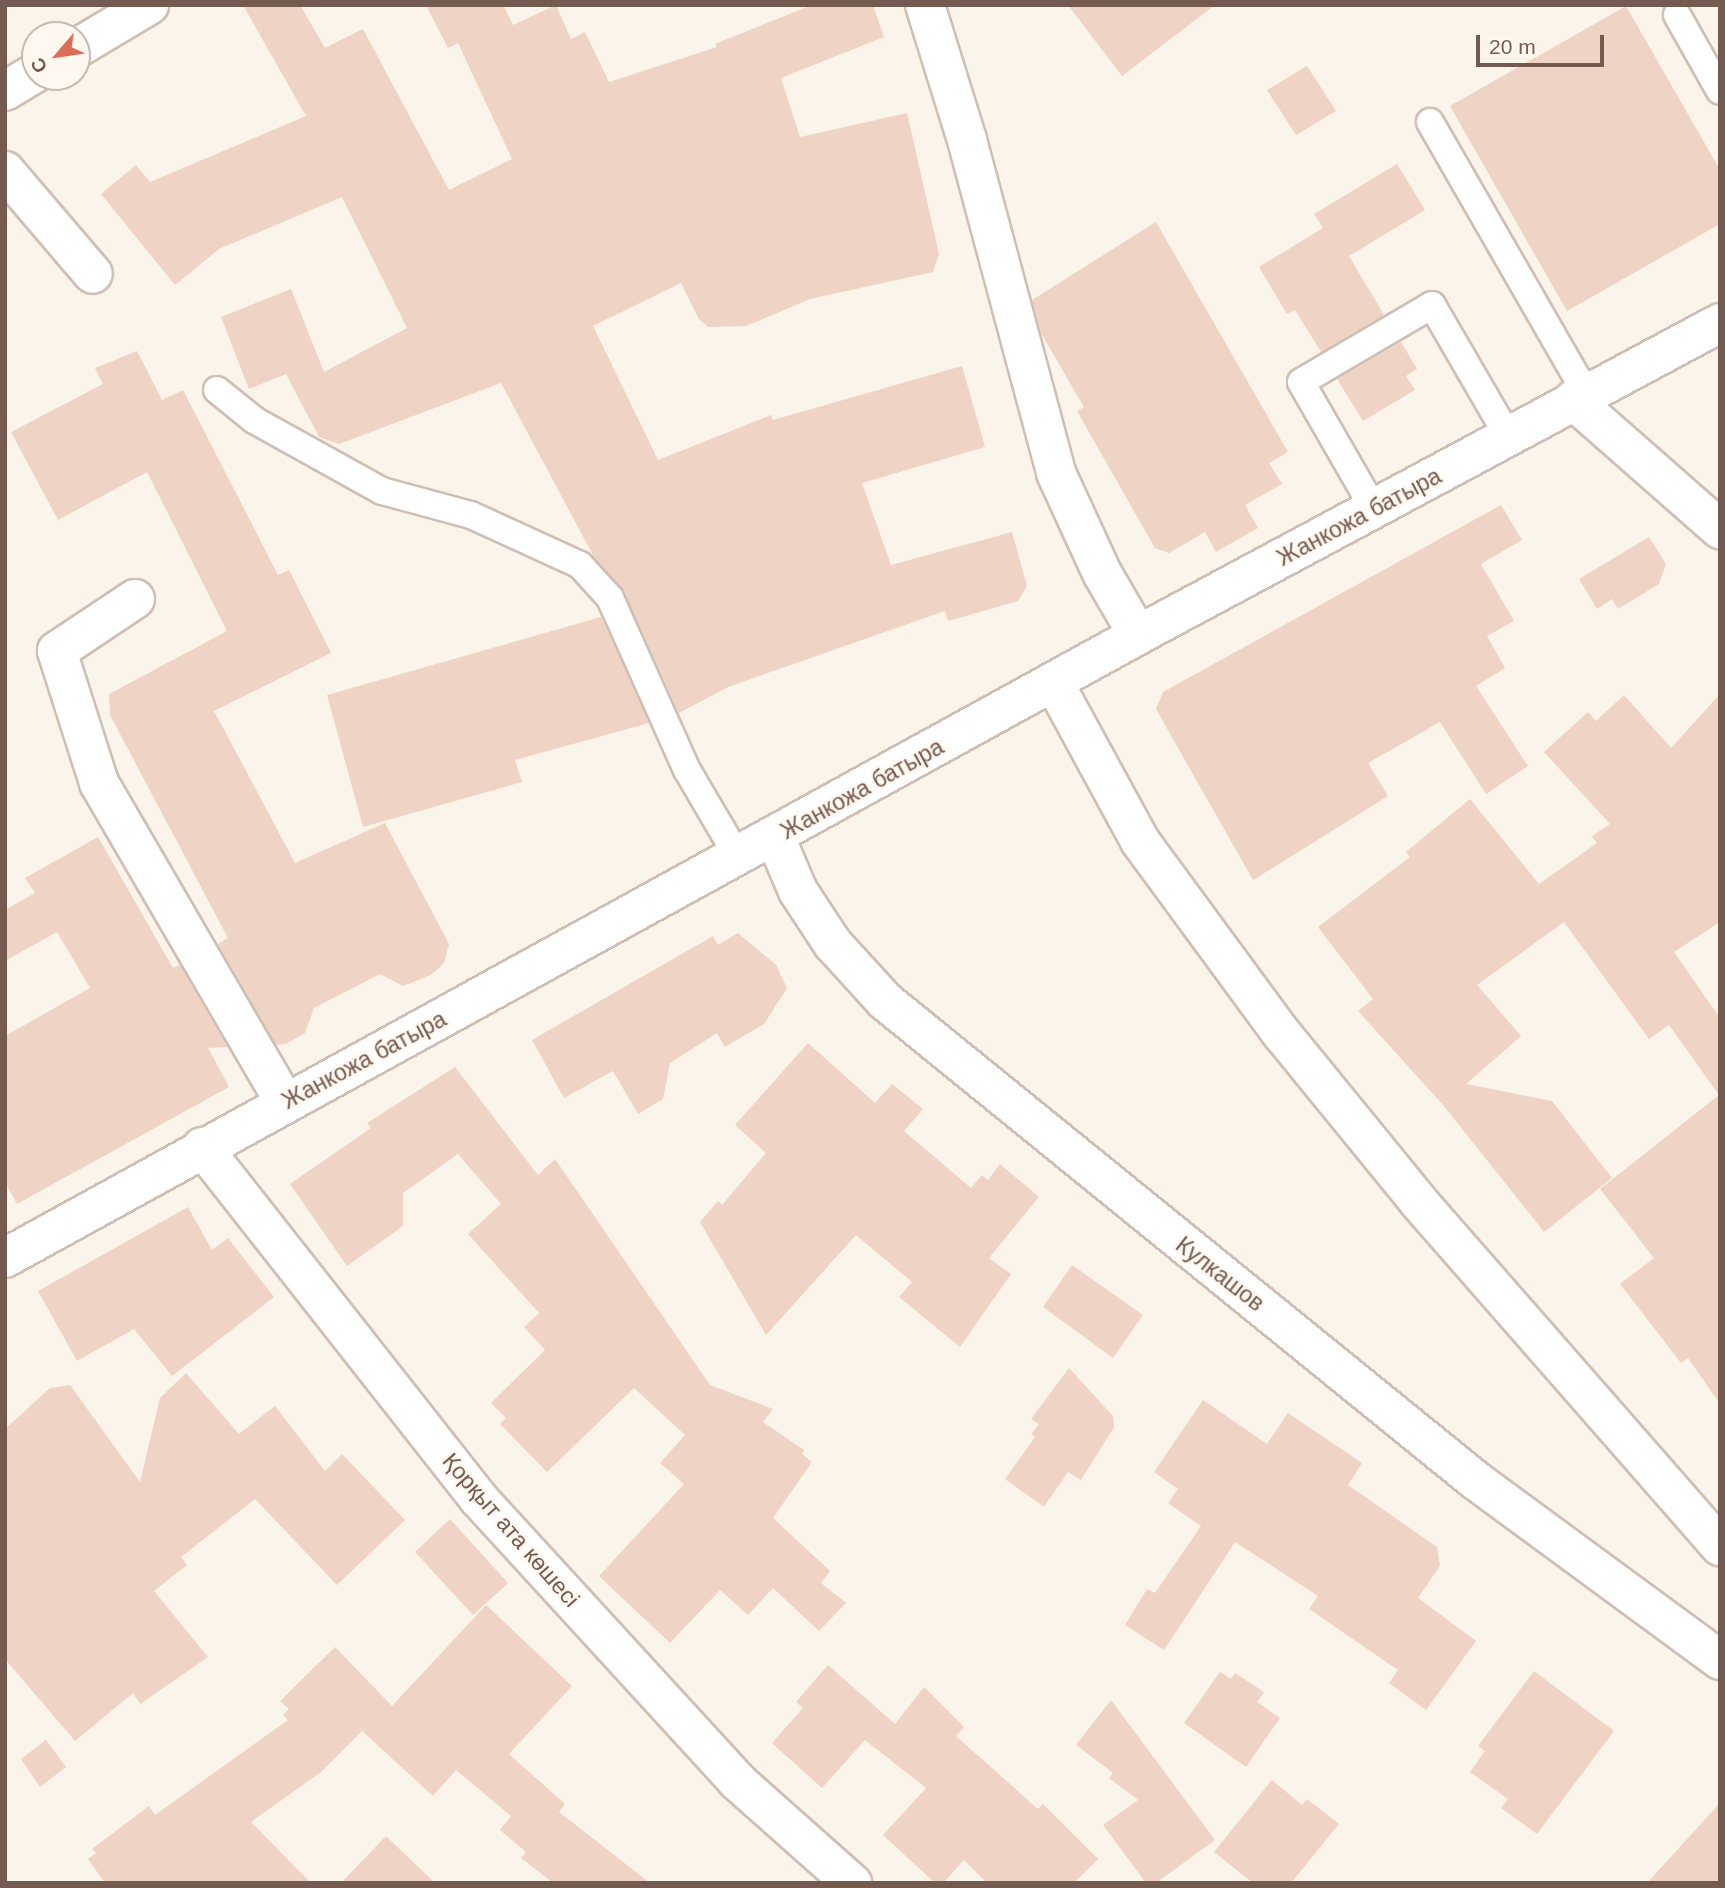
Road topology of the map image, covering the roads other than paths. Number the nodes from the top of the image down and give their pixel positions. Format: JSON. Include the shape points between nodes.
{"nodes":[{"id":1,"x":149,"y":5,"type":"edge"},
{"id":2,"x":925,"y":5,"type":"edge"},
{"id":3,"x":1678,"y":15,"type":"dead end"},
{"id":4,"x":91,"y":40,"type":"edge"},
{"id":5,"x":21,"y":81,"type":"edge"},
{"id":6,"x":5,"y":91,"type":"edge"},
{"id":7,"x":1720,"y":91,"type":"edge"},
{"id":8,"x":1430,"y":122,"type":"dead end"},
{"id":9,"x":5,"y":171,"type":"edge"},
{"id":10,"x":93,"y":274,"type":"dead end"},
{"id":11,"x":1720,"y":323,"type":"edge"},
{"id":12,"x":217,"y":390,"type":"dead end"},
{"id":13,"x":1580,"y":397,"type":"junction"},
{"id":14,"x":1508,"y":436,"type":"junction"},
{"id":15,"x":1374,"y":509,"type":"junction"},
{"id":16,"x":1720,"y":529,"type":"edge"},
{"id":17,"x":135,"y":599,"type":"dead end"},
{"id":18,"x":1138,"y":635,"type":"junction"},
{"id":19,"x":1054,"y":683,"type":"junction"},
{"id":20,"x":775,"y":837,"type":"junction"},
{"id":21,"x":738,"y":857,"type":"junction"},
{"id":22,"x":285,"y":1102,"type":"junction"},
{"id":23,"x":202,"y":1147,"type":"junction"},
{"id":24,"x":8,"y":1251,"type":"edge"},
{"id":25,"x":1720,"y":1546,"type":"edge"},
{"id":26,"x":1720,"y":1660,"type":"edge"},
{"id":27,"x":852,"y":1883,"type":"edge"}],
"edges":[{"from":1,"to":4,"type":"street"},
{"from":2,"to":18,"type":"street","via":[[967,140],[1056,472],[1102,573]]},
{"from":3,"to":7,"type":"lane"},
{"from":5,"to":6,"type":"street"},
{"from":8,"to":13,"type":"lane"},
{"from":9,"to":10,"type":"street"},
{"from":11,"to":13,"type":"street","name":"Жанкожа батыра"},
{"from":12,"to":21,"type":"lane","via":[[254,420],[382,491],[471,515],[580,565],[610,598],[687,770]]},
{"from":13,"to":14,"type":"street","name":"Жанкожа батыра"},
{"from":13,"to":16,"type":"street"},
{"from":14,"to":15,"type":"street","name":"Жанкожа батыра"},
{"from":14,"to":15,"type":"lane","via":[[1433,305],[1301,382]]},
{"from":15,"to":18,"type":"street","name":"Жанкожа батыра"},
{"from":17,"to":22,"type":"street","via":[[57,651],[99,783]]},
{"from":18,"to":19,"type":"street","name":"Жанкожа батыра"},
{"from":19,"to":20,"type":"street","name":"Жанкожа батыра"},
{"from":19,"to":25,"type":"street","via":[[1140,841],[1282,1034],[1418,1200]]},
{"from":20,"to":21,"type":"street","name":"Жанкожа батыра"},
{"from":20,"to":26,"type":"street","name":"Кулкашов","via":[[798,891],[833,944],[885,1002],[1475,1480]]},
{"from":21,"to":22,"type":"street","name":"Жанкожа батыра"},
{"from":22,"to":23,"type":"street","name":"Жанкожа батыра"},
{"from":23,"to":24,"type":"street","name":"Жанкожа батыра"},
{"from":23,"to":27,"type":"street","name":"Қорқыт ата көшесі","via":[[478,1498],[737,1781]]}]}
